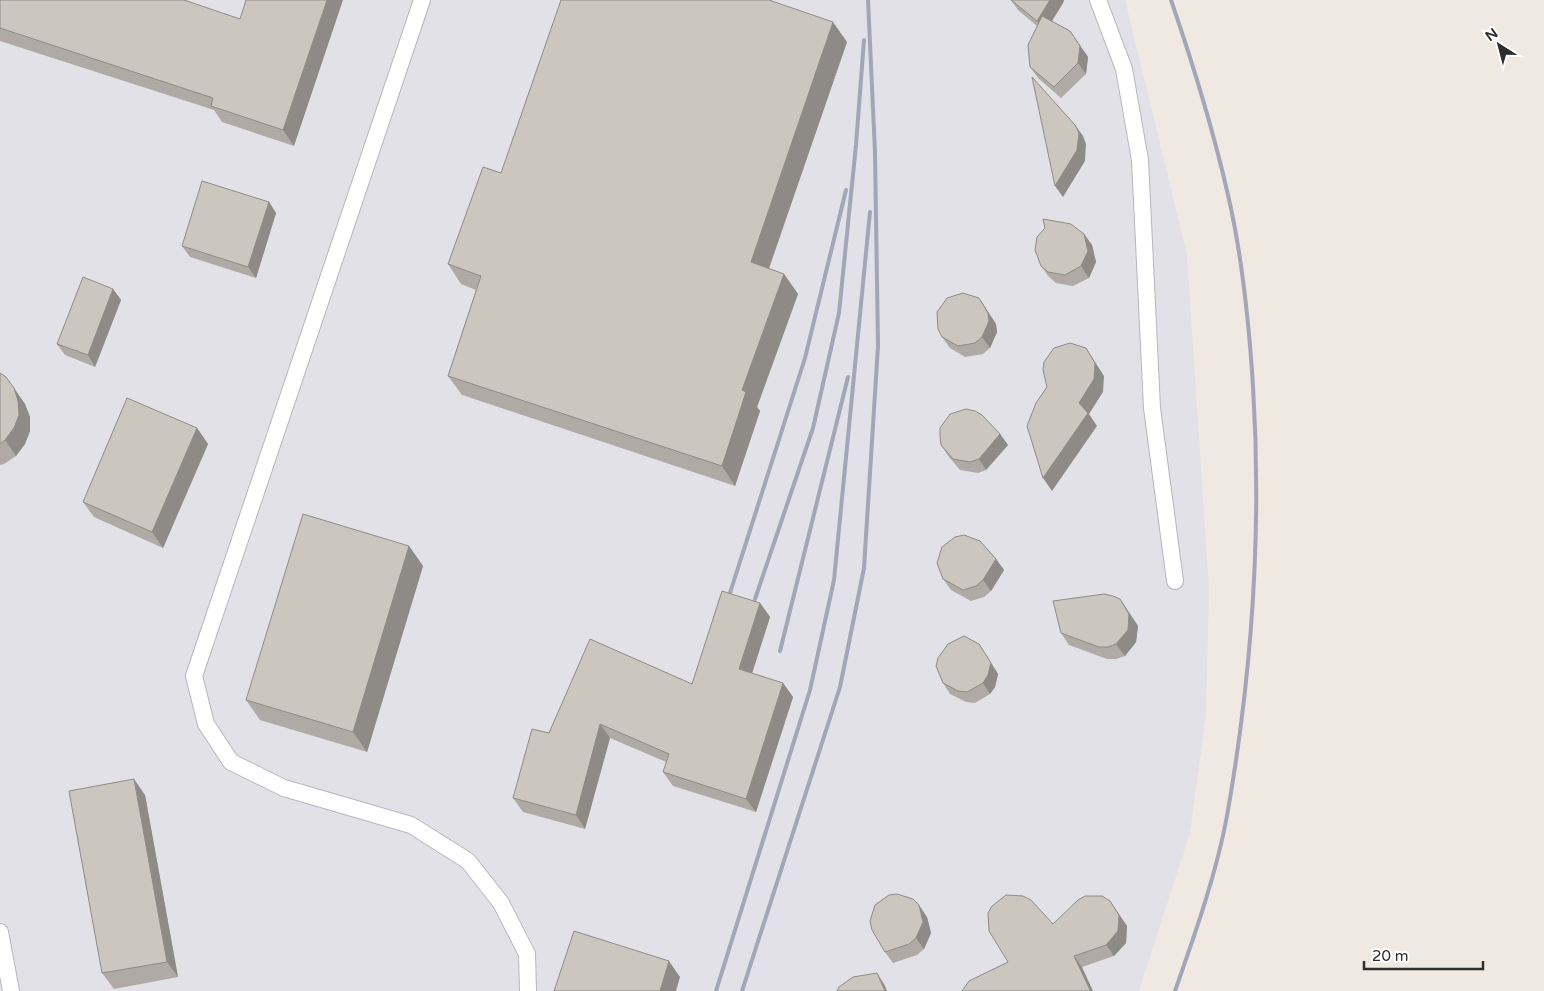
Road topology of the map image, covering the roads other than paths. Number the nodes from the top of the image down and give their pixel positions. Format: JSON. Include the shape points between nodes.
{"nodes":[{"id":1,"x":422,"y":0,"type":"edge"},
{"id":2,"x":1098,"y":0,"type":"edge"},
{"id":3,"x":1175,"y":581,"type":"dead end"},
{"id":4,"x":0,"y":932,"type":"edge"},
{"id":5,"x":11,"y":991,"type":"edge"},
{"id":6,"x":528,"y":991,"type":"edge"}],
"edges":[{"from":1,"to":6,"type":"lane","via":[[194,676],[206,724],[232,762],[284,788],[411,825],[468,861],[501,903],[528,954]]},
{"from":2,"to":3,"type":"lane","via":[[1124,69],[1140,160],[1152,408]]},
{"from":4,"to":5,"type":"lane"}]}
